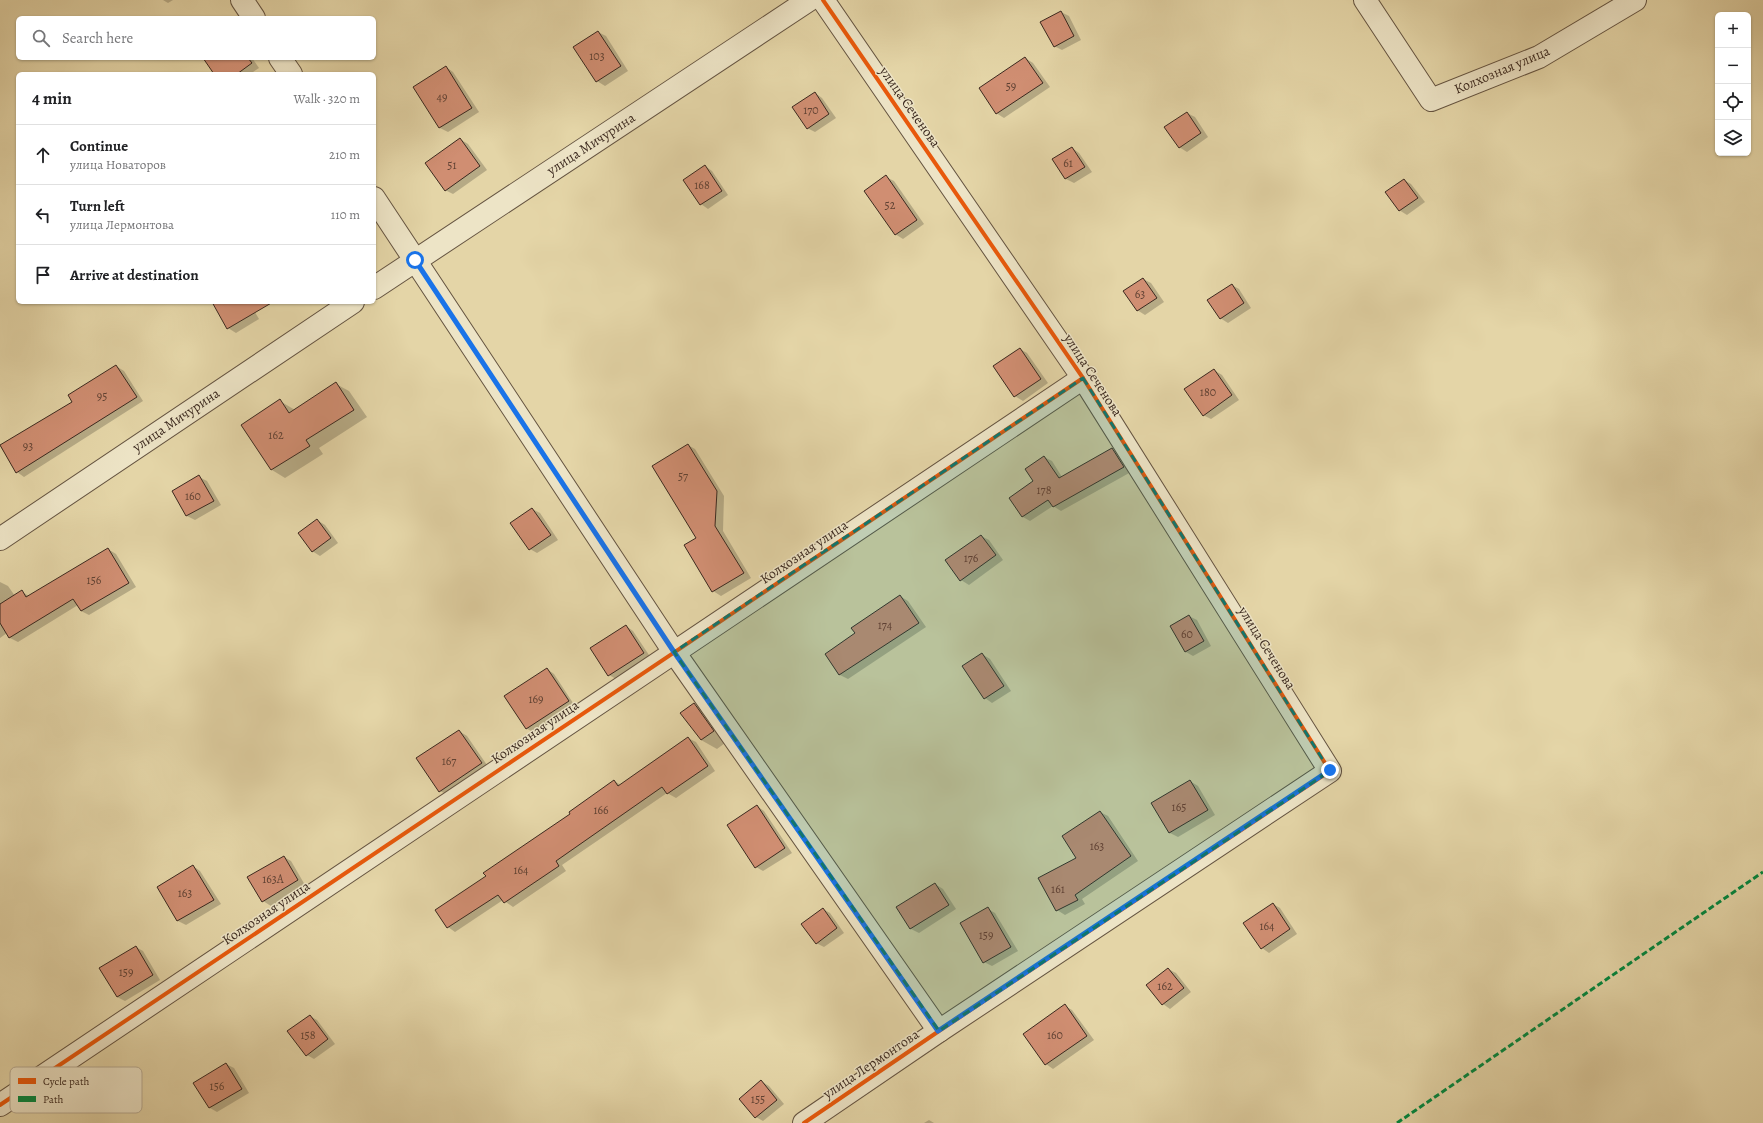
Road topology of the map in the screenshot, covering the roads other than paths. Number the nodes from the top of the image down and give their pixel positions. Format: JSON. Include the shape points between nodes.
{"nodes":[{"id":1,"x":242,"y":0,"type":"edge"},
{"id":2,"x":809,"y":0,"type":"edge"},
{"id":3,"x":823,"y":0,"type":"edge"},
{"id":4,"x":1365,"y":0,"type":"edge"},
{"id":5,"x":1635,"y":0,"type":"edge"},
{"id":6,"x":253,"y":16,"type":"edge"},
{"id":7,"x":281,"y":60,"type":"edge"},
{"id":8,"x":290,"y":72,"type":"edge"},
{"id":9,"x":376,"y":201,"type":"edge"},
{"id":10,"x":415,"y":260,"type":"junction"},
{"id":11,"x":376,"y":287,"type":"edge"},
{"id":12,"x":350,"y":304,"type":"edge"},
{"id":13,"x":1083,"y":378,"type":"junction"},
{"id":14,"x":0,"y":539,"type":"edge"},
{"id":15,"x":674,"y":652,"type":"junction"},
{"id":16,"x":1330,"y":770,"type":"joint"},
{"id":17,"x":938,"y":1031,"type":"junction"},
{"id":18,"x":57,"y":1067,"type":"edge"},
{"id":19,"x":10,"y":1098,"type":"edge"},
{"id":20,"x":0,"y":1105,"type":"edge"},
{"id":21,"x":804,"y":1123,"type":"edge"}],
"edges":[{"from":1,"to":6,"type":"street"},
{"from":2,"to":10,"type":"street","name":"улица Мичурина"},
{"from":3,"to":13,"type":"street","name":"улица Сеченова"},
{"from":4,"to":5,"type":"street","name":"Колхозная улица","via":[[1431,100],[1538,57]]},
{"from":7,"to":8,"type":"street"},
{"from":9,"to":10,"type":"street"},
{"from":10,"to":11,"type":"street","name":"улица Мичурина"},
{"from":10,"to":15,"type":"street"},
{"from":12,"to":14,"type":"street","name":"улица Мичурина"},
{"from":13,"to":15,"type":"street","name":"Колхозная улица"},
{"from":13,"to":16,"type":"street","name":"улица Сеченова"},
{"from":15,"to":17,"type":"street"},
{"from":15,"to":18,"type":"street","name":"Колхозная улица"},
{"from":16,"to":17,"type":"street","name":"улица Лермонтова"},
{"from":17,"to":21,"type":"street","name":"улица Лермонтова"},
{"from":19,"to":20,"type":"street","name":"Колхозная улица"}]}
